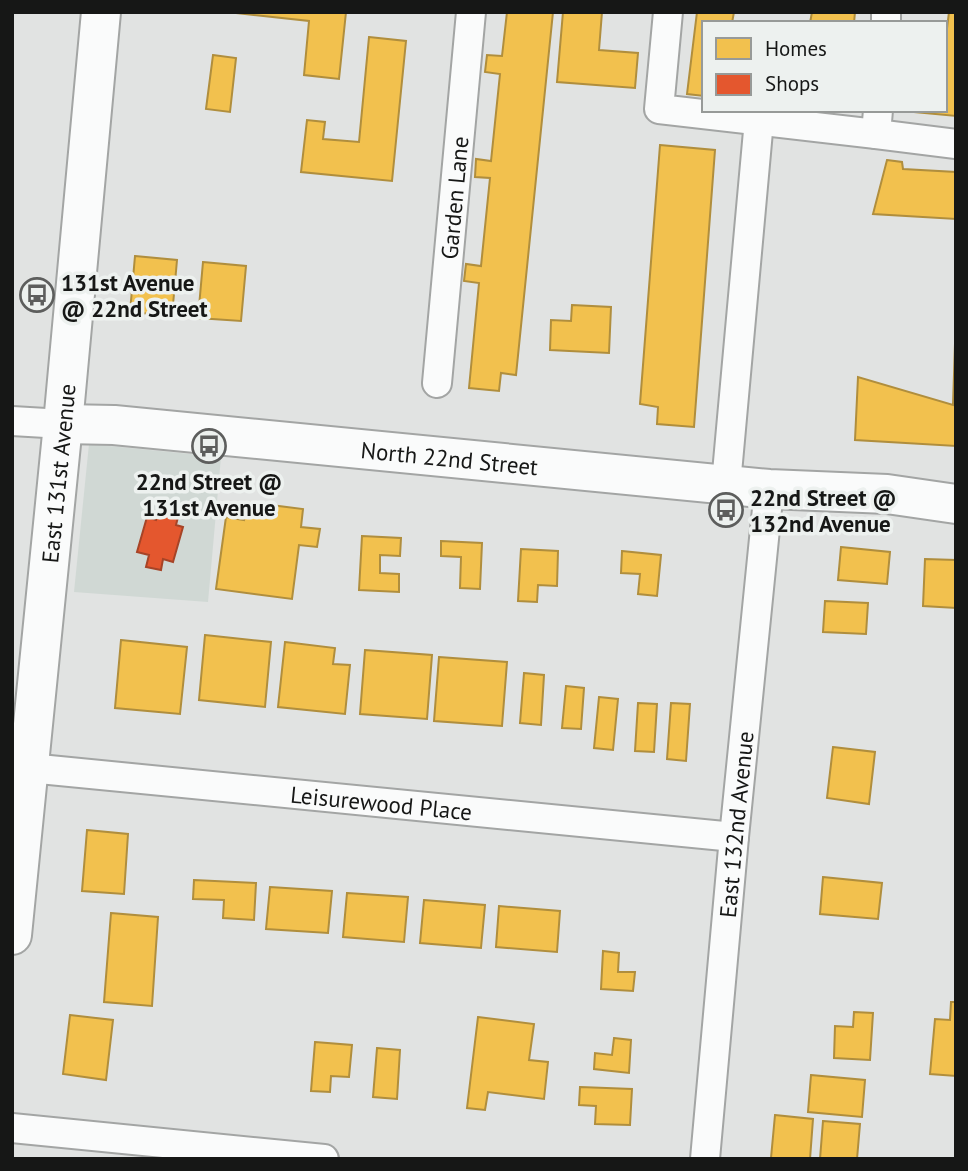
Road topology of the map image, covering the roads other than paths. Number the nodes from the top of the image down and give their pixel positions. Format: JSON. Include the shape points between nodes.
{"nodes":[{"id":1,"x":100,"y":12,"type":"edge"},
{"id":2,"x":471,"y":12,"type":"edge"},
{"id":3,"x":668,"y":12,"type":"edge"},
{"id":4,"x":759,"y":120,"type":"junction"},
{"id":5,"x":877,"y":122,"type":"edge"},
{"id":6,"x":956,"y":144,"type":"edge"},
{"id":7,"x":437,"y":383,"type":"dead end"},
{"id":8,"x":12,"y":421,"type":"edge"},
{"id":9,"x":64,"y":424,"type":"junction"},
{"id":10,"x":726,"y":484,"type":"junction"},
{"id":11,"x":769,"y":489,"type":"junction"},
{"id":12,"x":956,"y":489,"type":"edge"},
{"id":13,"x":887,"y":494,"type":"junction"},
{"id":14,"x":956,"y":504,"type":"edge"},
{"id":15,"x":29,"y":768,"type":"junction"},
{"id":16,"x":734,"y":836,"type":"junction"},
{"id":17,"x":13,"y":915,"type":"edge"},
{"id":18,"x":12,"y":1128,"type":"edge"},
{"id":19,"x":324,"y":1159,"type":"edge"},
{"id":20,"x":705,"y":1159,"type":"edge"}],
"edges":[{"from":1,"to":9,"type":"street","name":"East 131st Avenue"},
{"from":2,"to":7,"type":"street","name":"Garden Lane"},
{"from":3,"to":4,"type":"street","via":[[659,109]]},
{"from":4,"to":5,"type":"street"},
{"from":4,"to":10,"type":"street"},
{"from":5,"to":6,"type":"street"},
{"from":8,"to":9,"type":"street","name":"North 22nd Street"},
{"from":9,"to":10,"type":"street","name":"North 22nd Street","via":[[114,425]]},
{"from":9,"to":15,"type":"street","name":"East 131st Avenue"},
{"from":10,"to":11,"type":"street","name":"North 22nd Street"},
{"from":11,"to":13,"type":"street","name":"North 22nd Street"},
{"from":11,"to":16,"type":"street","name":"East 132nd Avenue"},
{"from":12,"to":13,"type":"street","name":"North 22nd Street"},
{"from":13,"to":14,"type":"street","name":"North 22nd Street"},
{"from":15,"to":16,"type":"street","name":"Leisurewood Place"},
{"from":15,"to":17,"type":"street","name":"East 131st Avenue"},
{"from":16,"to":20,"type":"street","name":"East 132nd Avenue"},
{"from":18,"to":19,"type":"street"}]}
